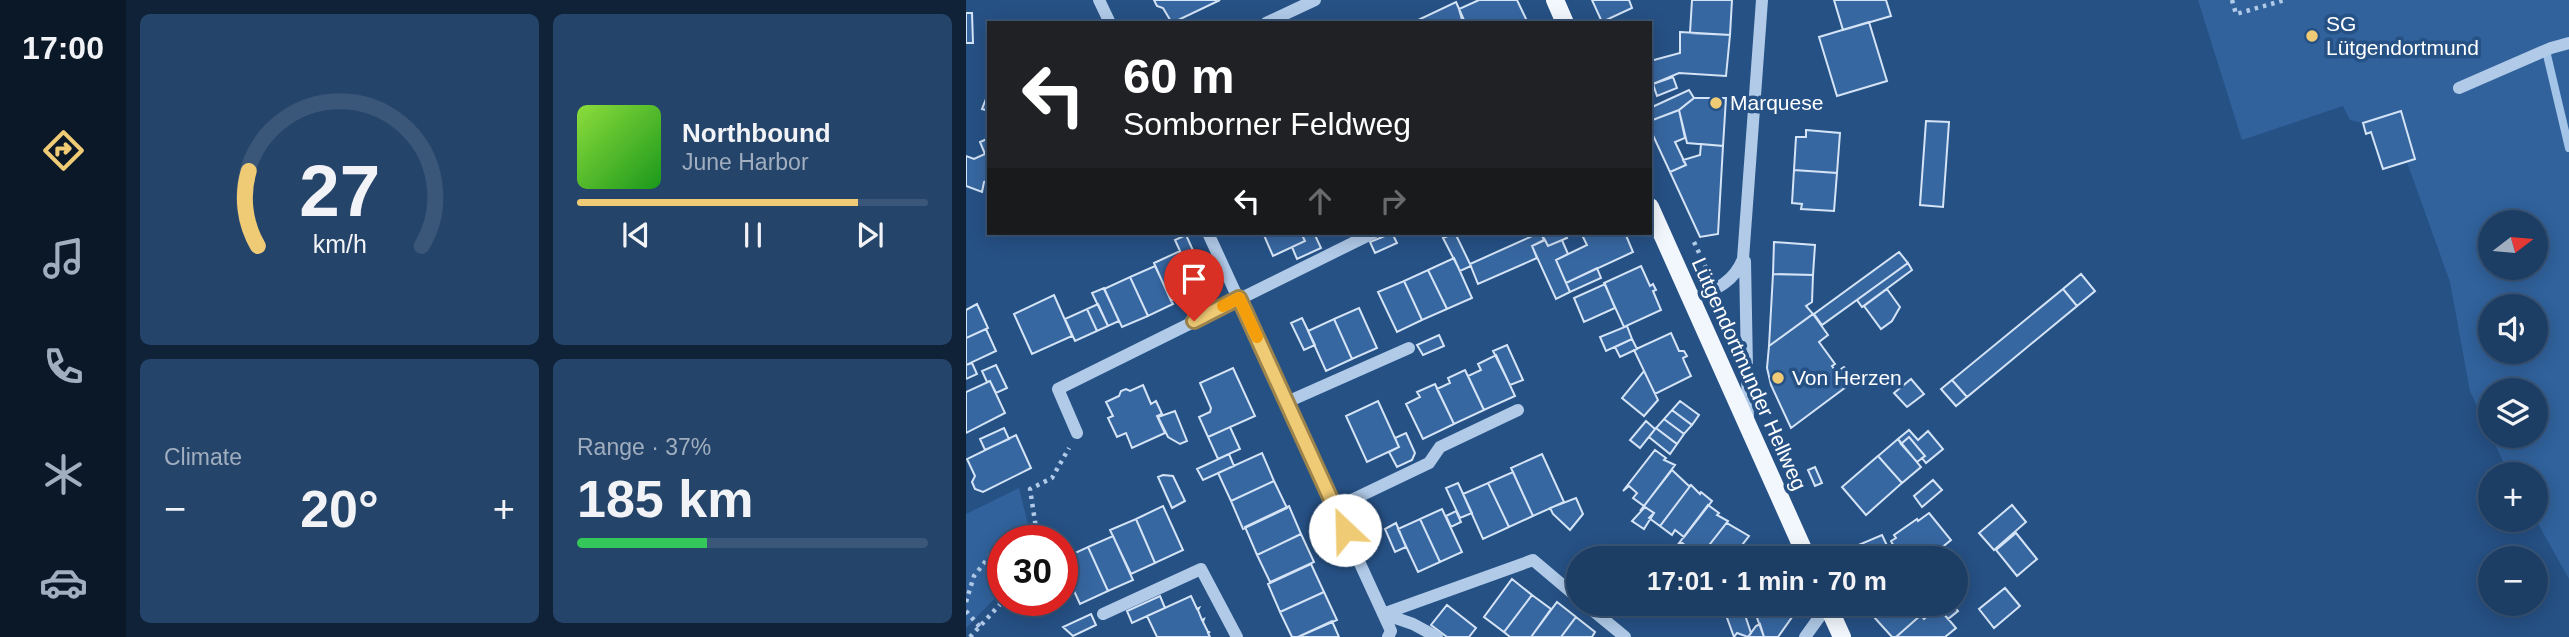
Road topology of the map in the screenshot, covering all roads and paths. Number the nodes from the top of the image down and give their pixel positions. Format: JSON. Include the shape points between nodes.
{"nodes":[{"id":1,"x":1099,"y":0,"type":"edge"},
{"id":2,"x":1315,"y":0,"type":"edge"},
{"id":3,"x":1555,"y":0,"type":"edge"},
{"id":4,"x":1762,"y":0,"type":"edge"},
{"id":5,"x":2232,"y":0,"type":"edge"},
{"id":6,"x":2285,"y":0,"type":"edge"},
{"id":7,"x":1109,"y":21,"type":"edge"},
{"id":8,"x":1270,"y":21,"type":"edge"},
{"id":9,"x":1564,"y":21,"type":"edge"},
{"id":10,"x":2569,"y":43,"type":"edge"},
{"id":11,"x":2459,"y":88,"type":"dead end"},
{"id":12,"x":1652,"y":212,"type":"edge"},
{"id":13,"x":1209,"y":235,"type":"edge"},
{"id":14,"x":1369,"y":235,"type":"edge"},
{"id":15,"x":1745,"y":246,"type":"junction"},
{"id":16,"x":1239,"y":298,"type":"junction"},
{"id":17,"x":1690,"y":300,"type":"junction"},
{"id":18,"x":1409,"y":348,"type":"dead end"},
{"id":19,"x":1287,"y":402,"type":"junction"},
{"id":20,"x":1518,"y":410,"type":"dead end"},
{"id":21,"x":1748,"y":430,"type":"junction"},
{"id":22,"x":1077,"y":433,"type":"joint"},
{"id":23,"x":1335,"y":508,"type":"junction"},
{"id":24,"x":1035,"y":524,"type":"joint"},
{"id":25,"x":1801,"y":546,"type":"edge"},
{"id":26,"x":1566,"y":588,"type":"edge"},
{"id":27,"x":966,"y":602,"type":"edge"},
{"id":28,"x":966,"y":611,"type":"edge"},
{"id":29,"x":1103,"y":614,"type":"dead end"},
{"id":30,"x":1383,"y":614,"type":"junction"},
{"id":31,"x":990,"y":616,"type":"edge"},
{"id":32,"x":1600,"y":616,"type":"edge"},
{"id":33,"x":1820,"y":616,"type":"edge"},
{"id":34,"x":1833,"y":616,"type":"edge"},
{"id":35,"x":980,"y":627,"type":"junction"},
{"id":36,"x":970,"y":637,"type":"edge"},
{"id":37,"x":1237,"y":637,"type":"edge"},
{"id":38,"x":1388,"y":637,"type":"edge"},
{"id":39,"x":1437,"y":637,"type":"edge"},
{"id":40,"x":1625,"y":637,"type":"edge"},
{"id":41,"x":1805,"y":637,"type":"edge"},
{"id":42,"x":1842,"y":637,"type":"edge"}],
"edges":[{"from":1,"to":7,"type":"street"},
{"from":2,"to":8,"type":"street"},
{"from":3,"to":9,"type":"main road"},
{"from":4,"to":15,"type":"street"},
{"from":5,"to":6,"type":"path","via":[[2236,14]]},
{"from":10,"to":11,"type":"street"},
{"from":12,"to":17,"type":"main road","name":"Lütgendortmunder Hellweg"},
{"from":13,"to":16,"type":"street"},
{"from":14,"to":16,"type":"street"},
{"from":15,"to":17,"type":"street","via":[[1744,259],[1731,279]]},
{"from":15,"to":21,"type":"street"},
{"from":16,"to":19,"type":"street"},
{"from":16,"to":22,"type":"street","via":[[1058,389]]},
{"from":17,"to":21,"type":"main road","name":"Lütgendortmunder Hellweg"},
{"from":18,"to":19,"type":"street"},
{"from":19,"to":23,"type":"street"},
{"from":20,"to":23,"type":"street","via":[[1440,447],[1429,463]]},
{"from":21,"to":25,"type":"main road","name":"Lütgendortmunder Hellweg"},
{"from":22,"to":24,"type":"path","via":[[1052,478],[1030,489]]},
{"from":23,"to":30,"type":"street"},
{"from":24,"to":27,"type":"path","via":[[1003,538],[974,576]]},
{"from":26,"to":30,"type":"street","via":[[1532,559]]},
{"from":28,"to":35,"type":"path"},
{"from":29,"to":37,"type":"street","via":[[1201,569]]},
{"from":30,"to":38,"type":"street","via":[[1391,631]]},
{"from":30,"to":39,"type":"street"},
{"from":31,"to":35,"type":"path"},
{"from":32,"to":40,"type":"street"},
{"from":33,"to":41,"type":"street"},
{"from":34,"to":42,"type":"main road"},
{"from":35,"to":36,"type":"path"}]}
